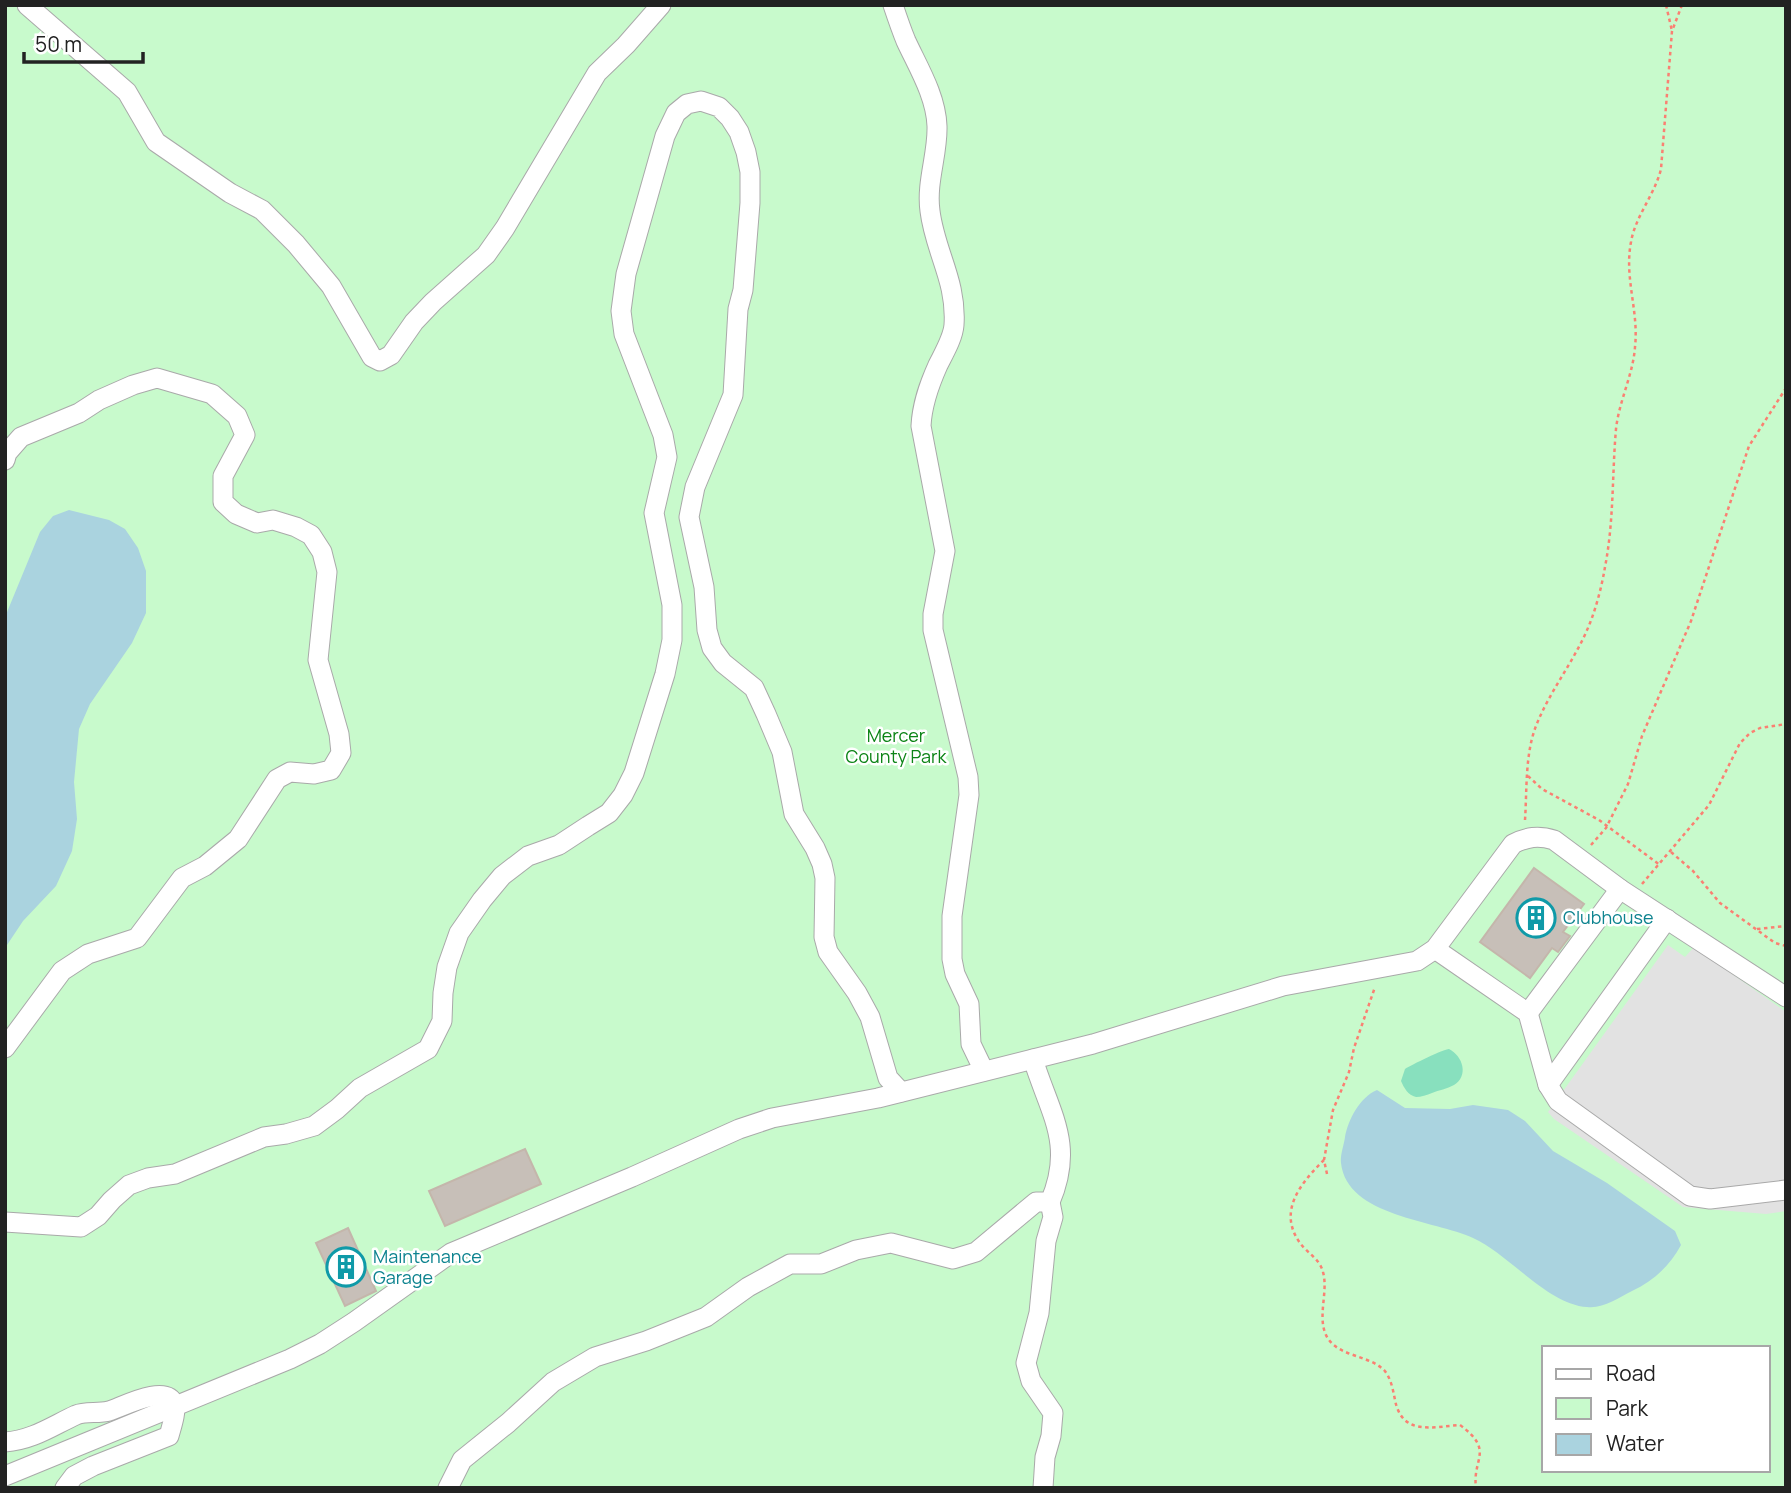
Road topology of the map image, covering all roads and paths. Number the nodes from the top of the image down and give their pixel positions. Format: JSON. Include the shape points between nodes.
{"nodes":[{"id":1,"x":27,"y":5,"type":"edge"},
{"id":2,"x":661,"y":5,"type":"edge"},
{"id":3,"x":893,"y":5,"type":"edge"},
{"id":4,"x":1666,"y":5,"type":"edge"},
{"id":5,"x":1682,"y":5,"type":"edge"},
{"id":6,"x":1672,"y":31,"type":"junction"},
{"id":7,"x":1786,"y":388,"type":"edge"},
{"id":8,"x":5,"y":460,"type":"edge"},
{"id":9,"x":1786,"y":723,"type":"edge"},
{"id":10,"x":1528,"y":776,"type":"junction"},
{"id":11,"x":1606,"y":828,"type":"junction"},
{"id":12,"x":1524,"y":839,"type":"junction"},
{"id":13,"x":1671,"y":852,"type":"junction"},
{"id":14,"x":1578,"y":859,"type":"junction"},
{"id":15,"x":1660,"y":865,"type":"junction"},
{"id":16,"x":1626,"y":892,"type":"junction"},
{"id":17,"x":1667,"y":919,"type":"junction"},
{"id":18,"x":1786,"y":926,"type":"edge"},
{"id":19,"x":1757,"y":929,"type":"junction"},
{"id":20,"x":1786,"y":946,"type":"edge"},
{"id":21,"x":1435,"y":949,"type":"junction"},
{"id":22,"x":1382,"y":967,"type":"junction"},
{"id":23,"x":1786,"y":997,"type":"edge"},
{"id":24,"x":1528,"y":1013,"type":"junction"},
{"id":25,"x":5,"y":1048,"type":"edge"},
{"id":26,"x":1033,"y":1059,"type":"junction"},
{"id":27,"x":984,"y":1071,"type":"junction"},
{"id":28,"x":1548,"y":1085,"type":"junction"},
{"id":29,"x":901,"y":1092,"type":"junction"},
{"id":30,"x":1324,"y":1160,"type":"junction"},
{"id":31,"x":1327,"y":1174,"type":"dead end"},
{"id":32,"x":1786,"y":1190,"type":"edge"},
{"id":33,"x":1050,"y":1202,"type":"junction"},
{"id":34,"x":5,"y":1222,"type":"edge"},
{"id":35,"x":175,"y":1407,"type":"junction"},
{"id":36,"x":5,"y":1443,"type":"edge"},
{"id":37,"x":5,"y":1476,"type":"edge"},
{"id":38,"x":65,"y":1488,"type":"edge"},
{"id":39,"x":448,"y":1488,"type":"edge"},
{"id":40,"x":1043,"y":1488,"type":"edge"},
{"id":41,"x":1476,"y":1488,"type":"edge"}],
"edges":[{"from":1,"to":2,"type":"lane","via":[[127,92],[156,142],[230,193],[262,209],[320,270],[372,357],[380,361],[391,355],[433,302],[486,255],[597,73]]},
{"from":3,"to":27,"type":"lane","via":[[932,98],[937,123],[930,212],[954,306],[954,328],[922,406],[921,426],[945,551],[933,630],[968,777],[952,916],[952,959],[970,1004],[971,1044]]},
{"from":4,"to":6,"type":"path"},
{"from":5,"to":6,"type":"path"},
{"from":6,"to":10,"type":"path","via":[[1661,169],[1631,238],[1628,264],[1635,349],[1616,427],[1605,567],[1590,624],[1535,728]]},
{"from":7,"to":11,"type":"path","via":[[1749,446],[1691,621],[1642,736],[1628,784]]},
{"from":8,"to":25,"type":"lane","via":[[21,438],[121,390],[157,378],[212,394],[237,416],[245,435],[223,476],[223,502],[257,523],[272,520],[296,527],[311,535],[322,552],[327,572],[318,660],[341,753],[331,770],[290,772],[277,779],[239,839],[183,878],[137,938],[88,954],[62,971]]},
{"from":9,"to":13,"type":"path","via":[[1760,728],[1740,743],[1709,806]]},
{"from":10,"to":11,"type":"path"},
{"from":10,"to":12,"type":"path"},
{"from":11,"to":14,"type":"path"},
{"from":11,"to":15,"type":"path"},
{"from":12,"to":14,"type":"lane","via":[[1554,840]]},
{"from":12,"to":21,"type":"lane","via":[[1513,845]]},
{"from":13,"to":15,"type":"path"},
{"from":13,"to":19,"type":"path","via":[[1720,904]]},
{"from":14,"to":16,"type":"lane"},
{"from":15,"to":16,"type":"path"},
{"from":16,"to":17,"type":"lane"},
{"from":16,"to":24,"type":"lane"},
{"from":17,"to":23,"type":"lane"},
{"from":17,"to":28,"type":"lane"},
{"from":18,"to":19,"type":"path"},
{"from":19,"to":20,"type":"path"},
{"from":21,"to":22,"type":"lane","via":[[1417,961]]},
{"from":21,"to":24,"type":"lane"},
{"from":22,"to":26,"type":"lane","via":[[1283,986]]},
{"from":22,"to":30,"type":"path","via":[[1333,1110]]},
{"from":24,"to":28,"type":"lane"},
{"from":26,"to":27,"type":"lane"},
{"from":26,"to":33,"type":"lane","via":[[1059,1128],[1062,1153]]},
{"from":27,"to":29,"type":"lane"},
{"from":28,"to":32,"type":"lane","via":[[1558,1101],[1690,1196],[1710,1199]]},
{"from":29,"to":34,"type":"lane","via":[[888,1077],[858,993],[828,952],[822,864],[794,814],[782,752],[754,688],[723,663],[707,630],[704,587],[689,517],[703,466],[733,395],[750,172],[747,152],[730,118],[719,107],[701,101],[676,113],[665,136],[626,274],[621,311],[624,334],[667,457],[654,513],[672,606],[665,674],[634,774],[623,795],[609,813],[588,827],[559,845],[528,856],[502,876],[482,900],[459,933],[447,967],[442,1021],[428,1049],[360,1088],[314,1126],[264,1137],[175,1174],[129,1185],[81,1227]]},
{"from":29,"to":35,"type":"lane","via":[[739,1129],[452,1253],[320,1344]]},
{"from":30,"to":31,"type":"path"},
{"from":30,"to":41,"type":"path","via":[[1295,1194],[1289,1212],[1301,1245],[1323,1269],[1326,1337],[1337,1348],[1387,1373],[1405,1420],[1420,1429],[1460,1425],[1474,1435],[1480,1449]]},
{"from":33,"to":39,"type":"lane","via":[[1036,1202],[976,1252],[953,1259],[891,1243],[821,1264],[790,1264],[706,1317],[595,1357],[553,1382],[462,1460]]},
{"from":33,"to":40,"type":"lane","via":[[1053,1217],[1039,1313],[1026,1363],[1031,1381],[1053,1413]]},
{"from":35,"to":36,"type":"lane","via":[[166,1396],[143,1397],[106,1411],[78,1414],[24,1441]]},
{"from":35,"to":37,"type":"lane"},
{"from":35,"to":38,"type":"lane","via":[[169,1436],[93,1466],[74,1476]]}]}
